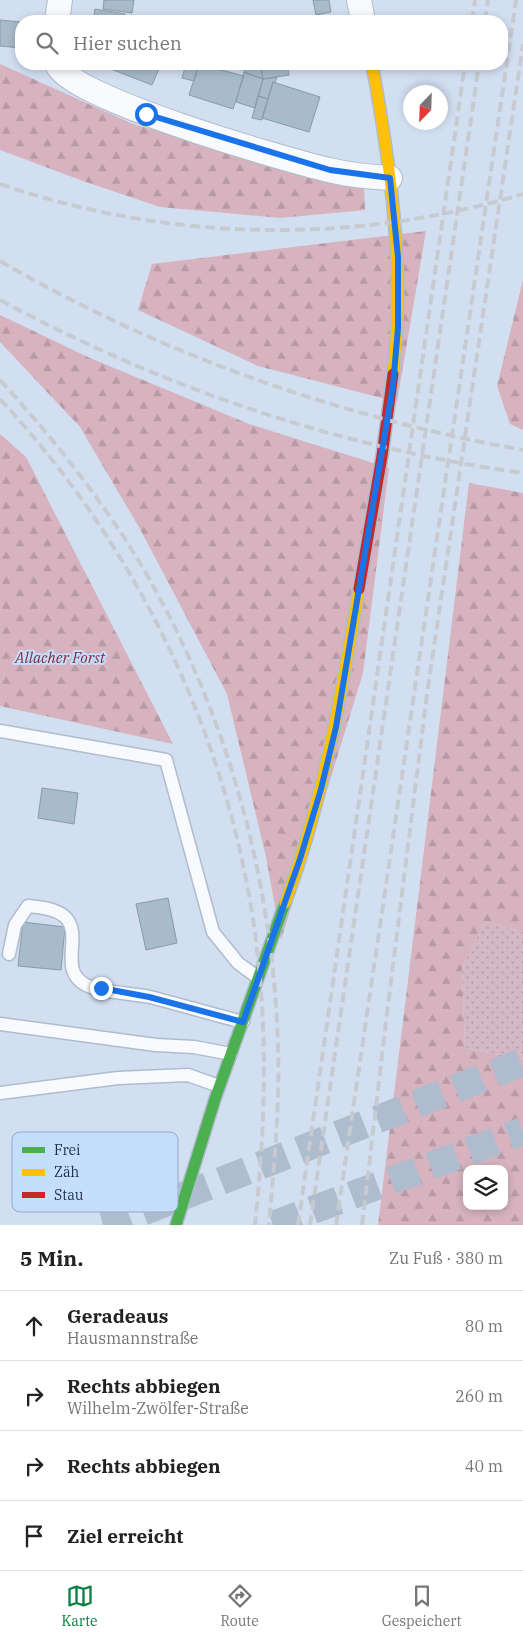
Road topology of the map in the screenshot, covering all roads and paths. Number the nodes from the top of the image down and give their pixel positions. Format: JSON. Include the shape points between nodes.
{"nodes":[{"id":1,"x":60,"y":0,"type":"edge"},
{"id":2,"x":359,"y":0,"type":"edge"},
{"id":3,"x":57,"y":15,"type":"edge"},
{"id":4,"x":362,"y":15,"type":"edge"},
{"id":5,"x":60,"y":70,"type":"edge"},
{"id":6,"x":373,"y":70,"type":"edge"},
{"id":7,"x":390,"y":178,"type":"junction"},
{"id":8,"x":0,"y":731,"type":"edge"},
{"id":9,"x":8,"y":954,"type":"dead end"},
{"id":10,"x":257,"y":977,"type":"junction"},
{"id":11,"x":243,"y":1022,"type":"junction"},
{"id":12,"x":0,"y":1024,"type":"edge"},
{"id":13,"x":231,"y":1054,"type":"junction"},
{"id":14,"x":219,"y":1086,"type":"junction"},
{"id":15,"x":0,"y":1093,"type":"edge"},
{"id":16,"x":176,"y":1225,"type":"edge"}],
"edges":[{"from":1,"to":3,"type":"street"},
{"from":2,"to":4,"type":"street"},
{"from":5,"to":7,"type":"street","via":[[87,89],[146,114],[330,170]]},
{"from":6,"to":7,"type":"street"},
{"from":7,"to":10,"type":"street","via":[[398,257],[398,328],[383,447],[336,727],[300,859]]},
{"from":8,"to":10,"type":"lane","via":[[166,760],[213,932],[238,963]]},
{"from":9,"to":11,"type":"lane","via":[[15,925],[28,906],[50,909],[67,919],[72,931],[70,960],[76,977],[86,985],[149,997]]},
{"from":10,"to":11,"type":"street"},
{"from":11,"to":13,"type":"street"},
{"from":12,"to":13,"type":"lane"},
{"from":13,"to":14,"type":"street"},
{"from":14,"to":15,"type":"lane","via":[[188,1075],[118,1078]]},
{"from":14,"to":16,"type":"street","via":[[195,1153]]}]}
